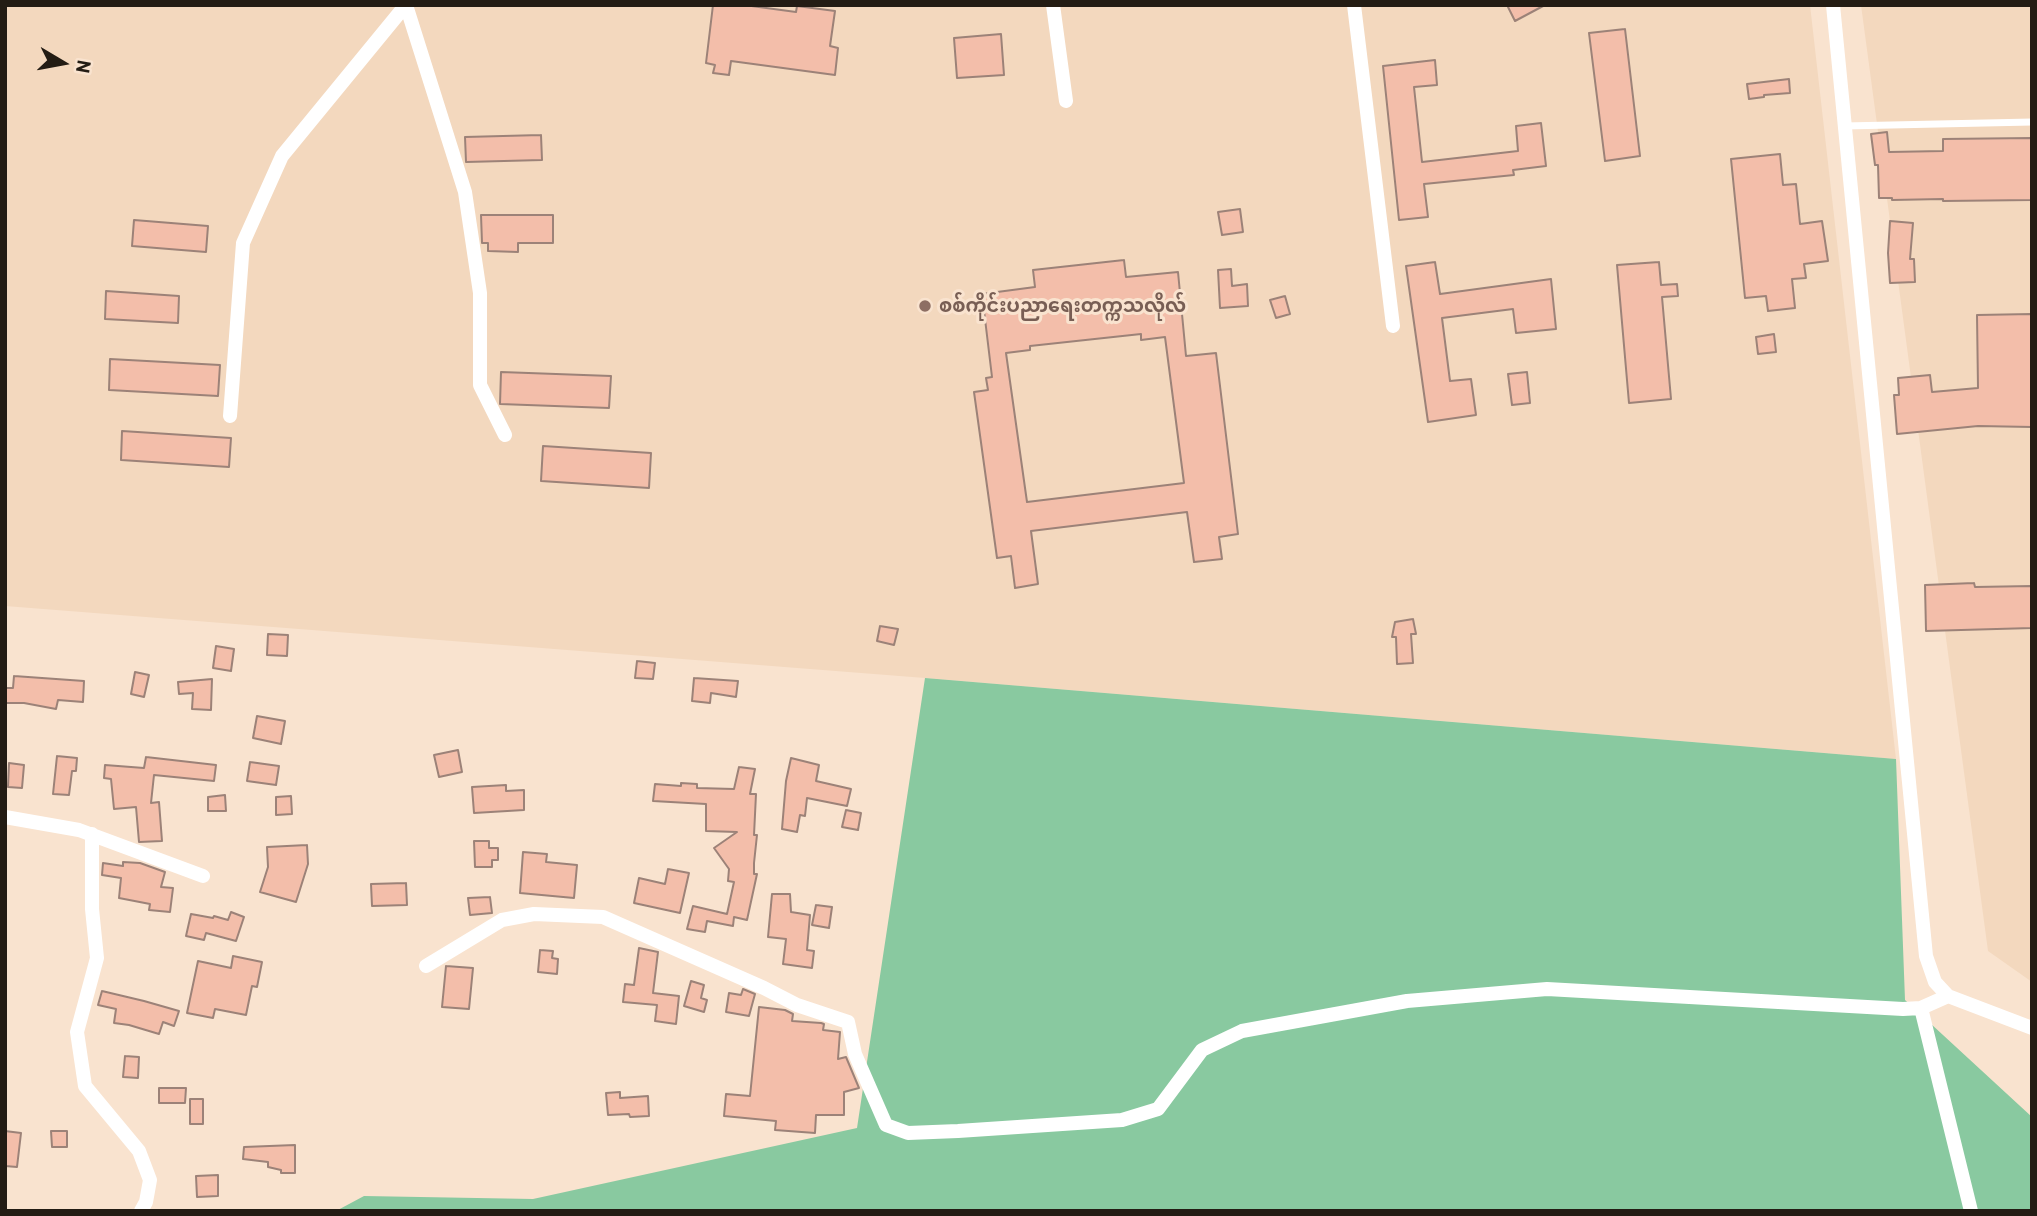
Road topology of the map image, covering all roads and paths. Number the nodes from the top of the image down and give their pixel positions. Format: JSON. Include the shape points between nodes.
{"nodes":[{"id":1,"x":1053,"y":5,"type":"edge"},
{"id":2,"x":1354,"y":5,"type":"edge"},
{"id":3,"x":1833,"y":5,"type":"edge"},
{"id":4,"x":405,"y":6,"type":"edge"},
{"id":5,"x":1066,"y":101,"type":"dead end"},
{"id":6,"x":2032,"y":122,"type":"edge"},
{"id":7,"x":1844,"y":126,"type":"junction"},
{"id":8,"x":1392,"y":326,"type":"dead end"},
{"id":9,"x":230,"y":416,"type":"dead end"},
{"id":10,"x":505,"y":435,"type":"dead end"},
{"id":11,"x":5,"y":817,"type":"edge"},
{"id":12,"x":92,"y":834,"type":"junction"},
{"id":13,"x":203,"y":876,"type":"dead end"},
{"id":14,"x":426,"y":966,"type":"dead end"},
{"id":15,"x":1948,"y":996,"type":"junction"},
{"id":16,"x":1921,"y":1009,"type":"junction"},
{"id":17,"x":2032,"y":1028,"type":"edge"},
{"id":18,"x":141,"y":1211,"type":"edge"},
{"id":19,"x":1971,"y":1211,"type":"edge"}],
"edges":[{"from":1,"to":5,"type":"street"},
{"from":2,"to":8,"type":"street"},
{"from":3,"to":7,"type":"street"},
{"from":4,"to":9,"type":"street","via":[[282,156],[243,243]]},
{"from":4,"to":10,"type":"street","via":[[465,192],[480,293],[480,385]]},
{"from":6,"to":7,"type":"lane"},
{"from":7,"to":15,"type":"street","via":[[1926,956],[1934,982]]},
{"from":11,"to":12,"type":"street"},
{"from":12,"to":13,"type":"street"},
{"from":12,"to":18,"type":"street","via":[[97,958],[77,1032],[85,1086],[139,1151],[150,1180]]},
{"from":14,"to":16,"type":"street","via":[[502,920],[534,914],[603,917],[797,1005],[848,1022],[855,1054],[887,1125],[908,1133],[1122,1120],[1158,1109],[1202,1050],[1242,1031],[1408,1001],[1547,989]]},
{"from":15,"to":16,"type":"street"},
{"from":15,"to":17,"type":"street"},
{"from":16,"to":19,"type":"street"}]}
